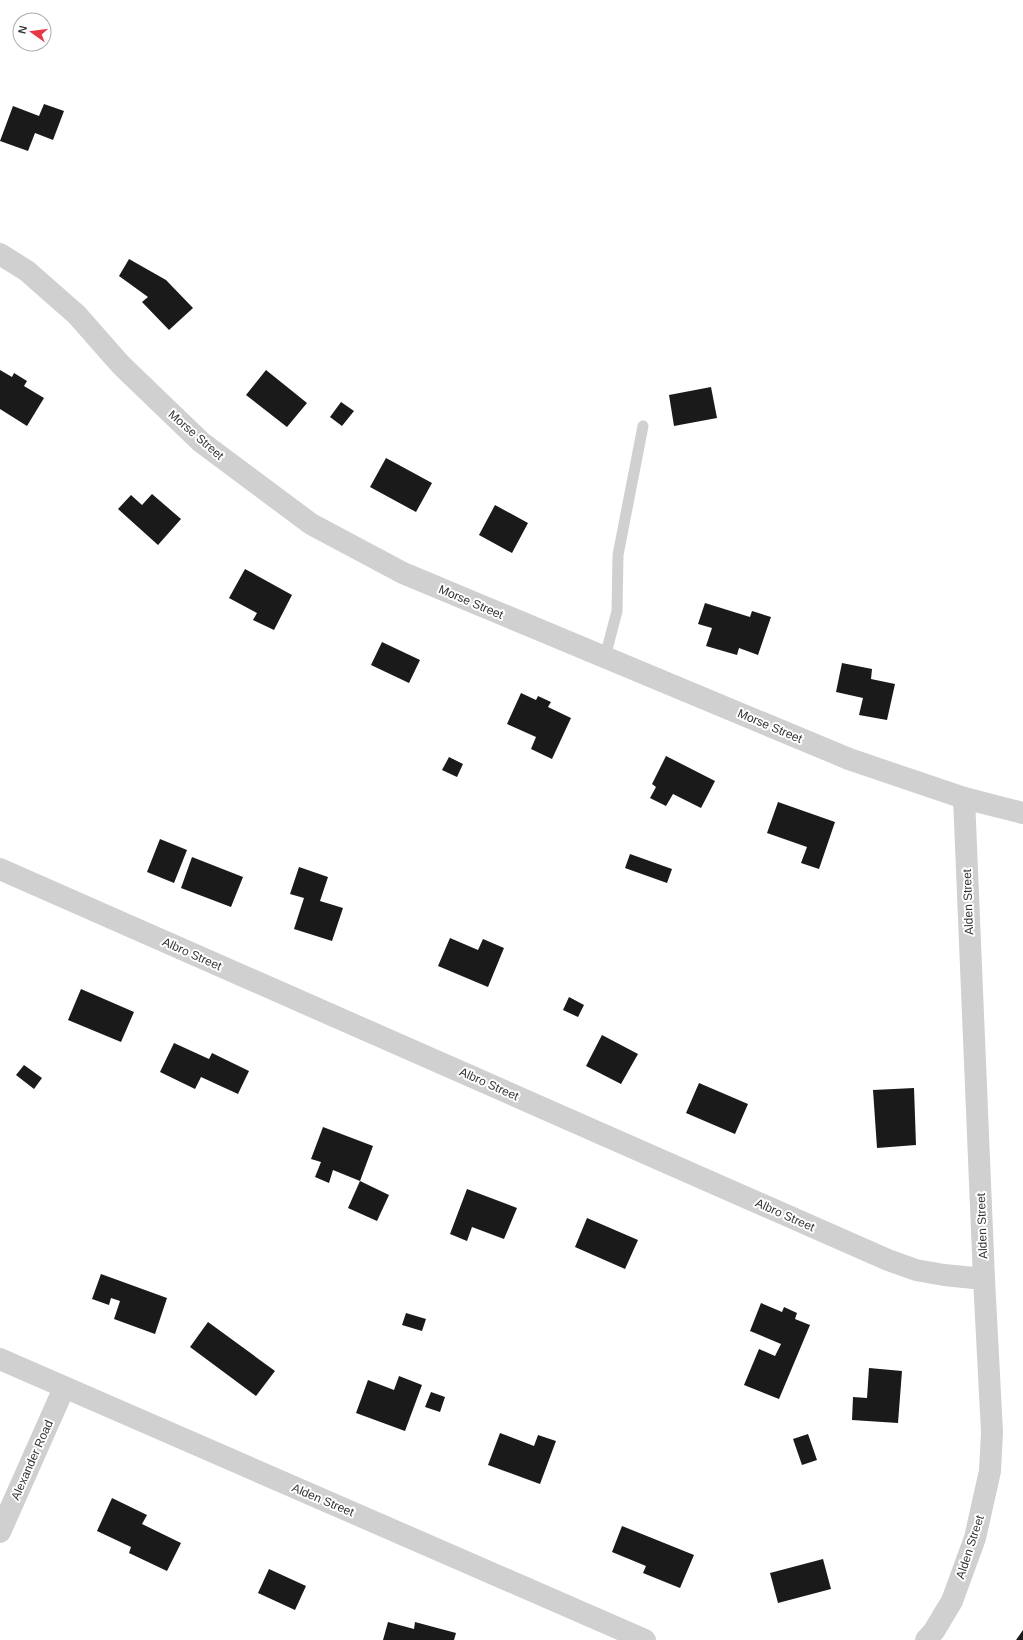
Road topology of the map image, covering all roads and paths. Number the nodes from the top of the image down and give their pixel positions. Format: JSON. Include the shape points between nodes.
{"nodes":[{"id":1,"x":0,"y":254,"type":"edge"},
{"id":2,"x":643,"y":426,"type":"dead end"},
{"id":3,"x":605,"y":658,"type":"junction"},
{"id":4,"x":964,"y":798,"type":"junction"},
{"id":5,"x":1023,"y":813,"type":"edge"},
{"id":6,"x":0,"y":869,"type":"edge"},
{"id":7,"x":984,"y":1279,"type":"junction"},
{"id":8,"x":0,"y":1360,"type":"edge"},
{"id":9,"x":64,"y":1388,"type":"junction"},
{"id":10,"x":0,"y":1532,"type":"edge"},
{"id":11,"x":645,"y":1640,"type":"edge"},
{"id":12,"x":926,"y":1640,"type":"edge"}],
"edges":[{"from":1,"to":3,"type":"street","name":"Morse Street","via":[[27,271],[77,315],[121,365],[201,442],[312,524],[403,573]]},
{"from":2,"to":3,"type":"lane","via":[[618,555],[617,611]]},
{"from":3,"to":4,"type":"street","name":"Morse Street","via":[[849,759]]},
{"from":4,"to":5,"type":"street","name":"Morse Street"},
{"from":4,"to":7,"type":"street","name":"Alden Street"},
{"from":6,"to":7,"type":"street","name":"Albro Street","via":[[888,1260],[916,1270]]},
{"from":7,"to":12,"type":"street","name":"Alden Street","via":[[991,1396],[990,1471],[975,1538],[965,1568],[952,1601]]},
{"from":8,"to":9,"type":"street","name":"Alden Street"},
{"from":9,"to":10,"type":"street","name":"Alexander Road"},
{"from":9,"to":11,"type":"street","name":"Alden Street"}]}
